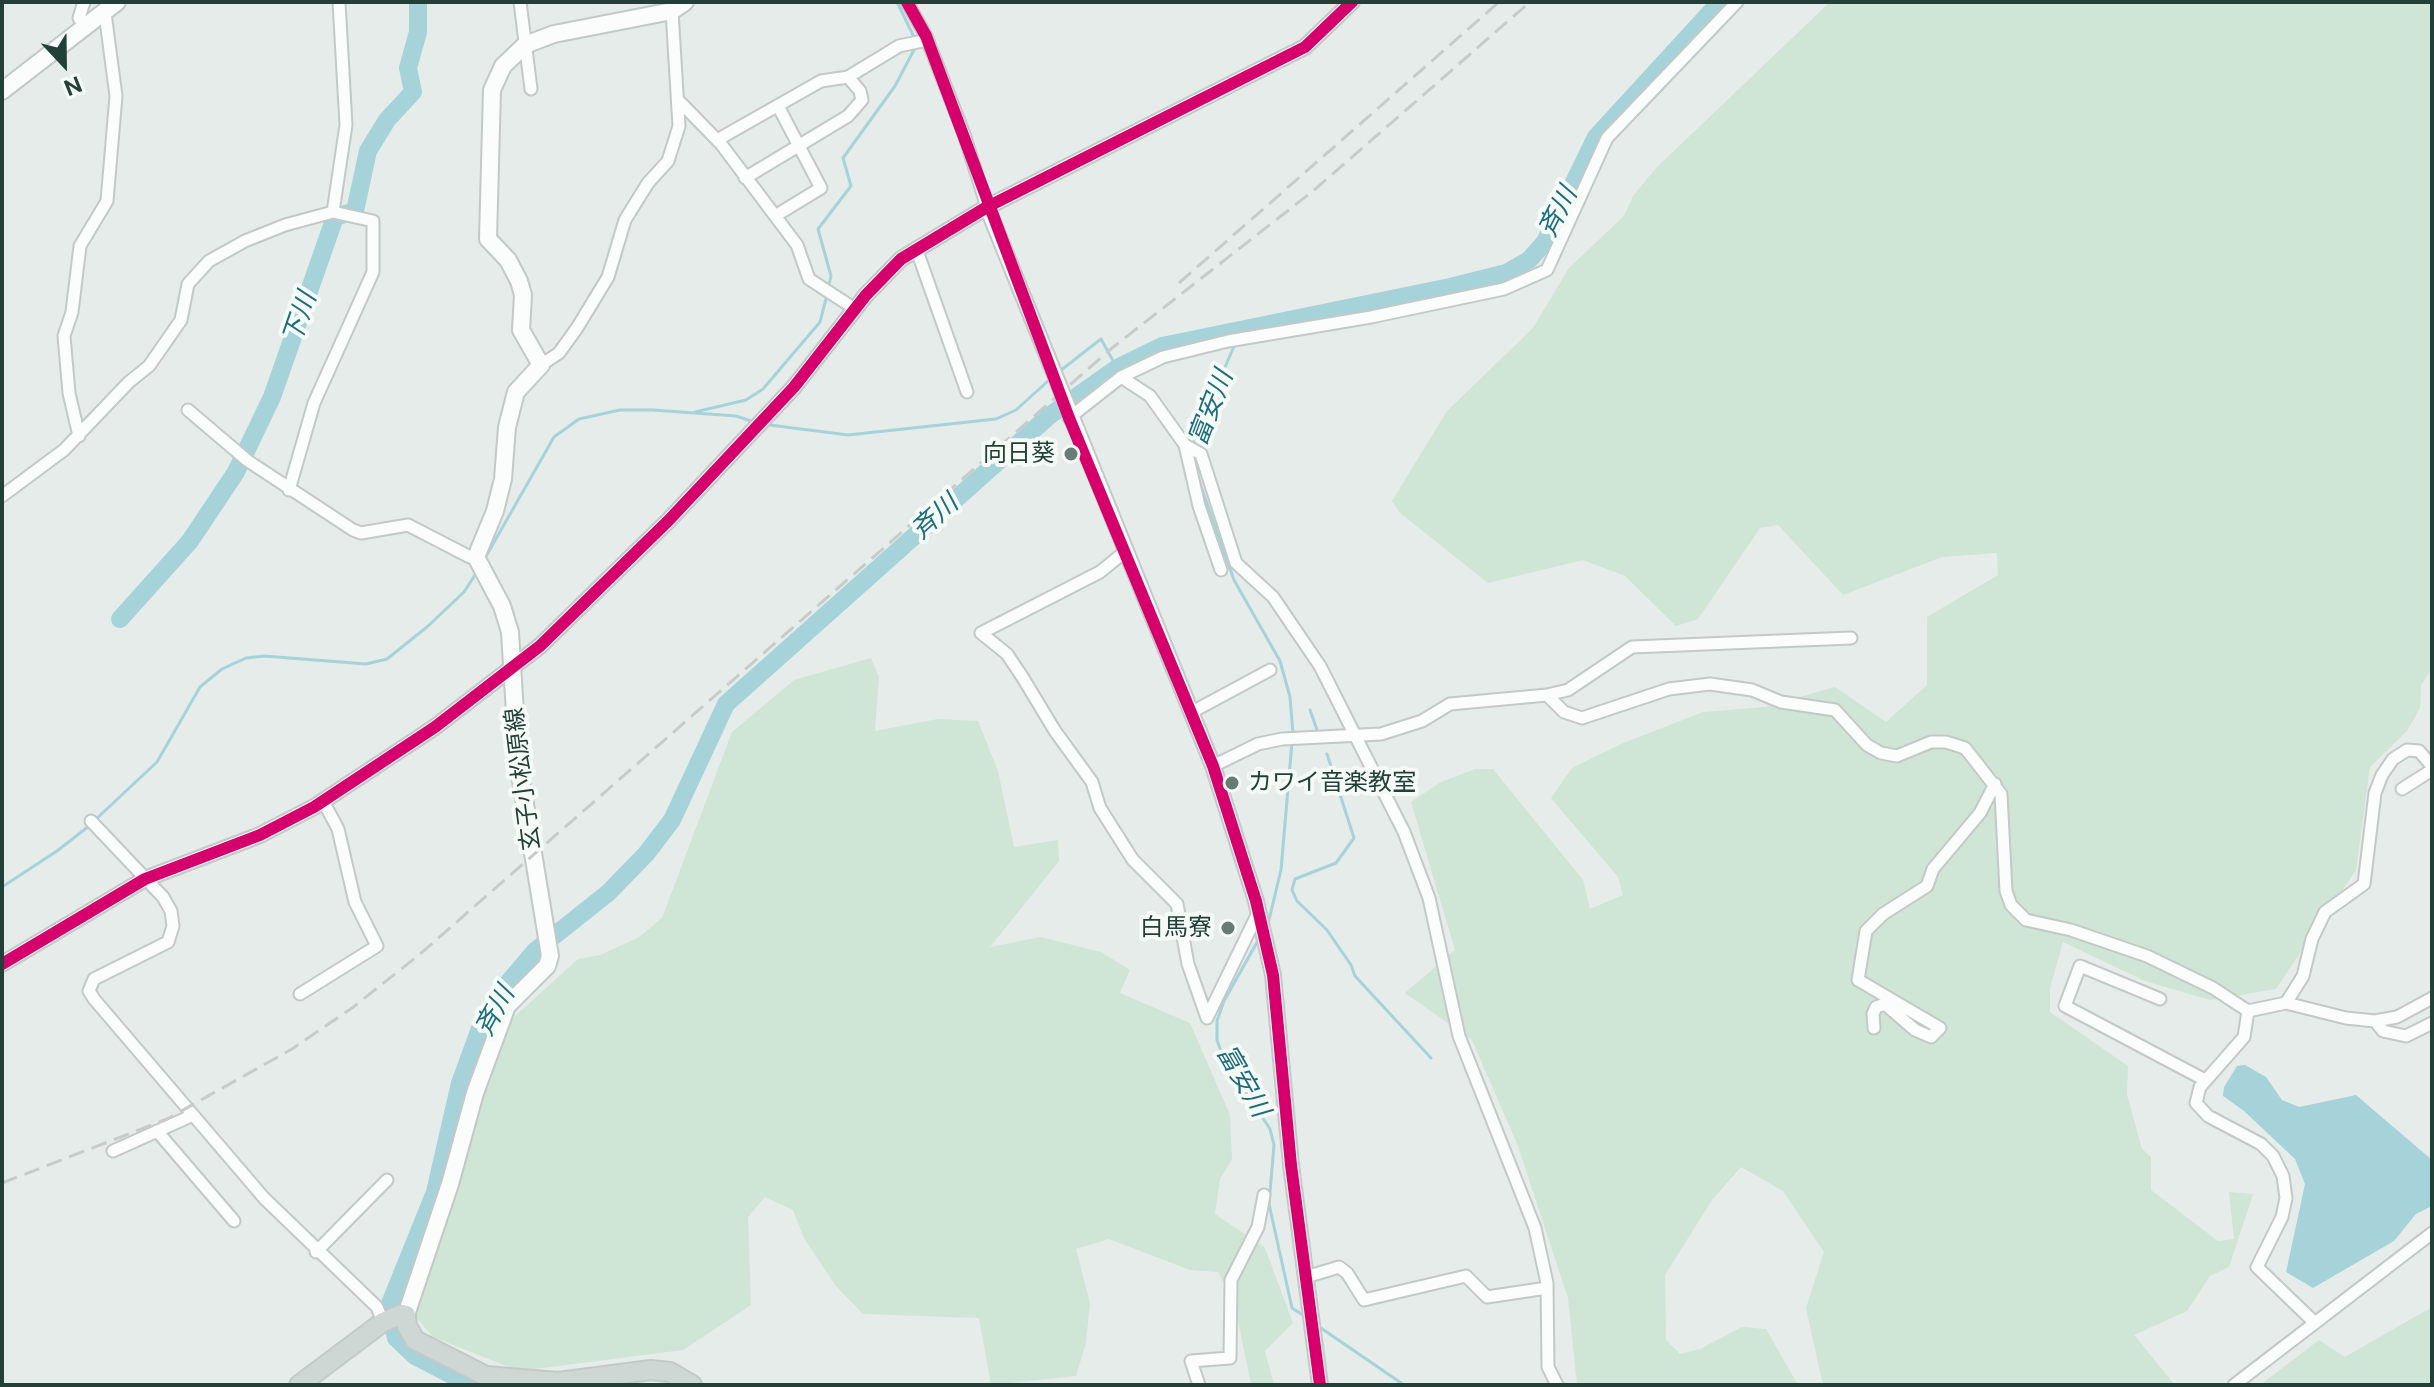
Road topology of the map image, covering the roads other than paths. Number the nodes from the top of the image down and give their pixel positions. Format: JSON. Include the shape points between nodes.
{"nodes":[{"id":1,"x":84,"y":2,"type":"edge"},
{"id":2,"x":339,"y":2,"type":"edge"},
{"id":3,"x":520,"y":2,"type":"edge"},
{"id":4,"x":907,"y":2,"type":"edge"},
{"id":5,"x":1352,"y":2,"type":"edge"},
{"id":6,"x":1737,"y":2,"type":"edge"},
{"id":7,"x":679,"y":6,"type":"edge"},
{"id":8,"x":111,"y":7,"type":"edge"},
{"id":9,"x":1336,"y":9,"type":"edge"},
{"id":10,"x":86,"y":29,"type":"junction"},
{"id":11,"x":927,"y":40,"type":"junction"},
{"id":12,"x":525,"y":45,"type":"junction"},
{"id":13,"x":848,"y":77,"type":"junction"},
{"id":14,"x":531,"y":89,"type":"dead end"},
{"id":15,"x":2,"y":91,"type":"edge"},
{"id":16,"x":678,"y":100,"type":"junction"},
{"id":17,"x":778,"y":106,"type":"junction"},
{"id":18,"x":717,"y":140,"type":"junction"},
{"id":19,"x":799,"y":145,"type":"junction"},
{"id":20,"x":745,"y":178,"type":"junction"},
{"id":21,"x":987,"y":207,"type":"junction"},
{"id":22,"x":333,"y":212,"type":"junction"},
{"id":23,"x":775,"y":216,"type":"junction"},
{"id":24,"x":916,"y":248,"type":"junction"},
{"id":25,"x":855,"y":309,"type":"junction"},
{"id":26,"x":541,"y":365,"type":"junction"},
{"id":27,"x":1121,"y":377,"type":"junction"},
{"id":28,"x":967,"y":392,"type":"dead end"},
{"id":29,"x":188,"y":410,"type":"dead end"},
{"id":30,"x":1069,"y":418,"type":"junction"},
{"id":31,"x":79,"y":436,"type":"junction"},
{"id":32,"x":1185,"y":445,"type":"junction"},
{"id":33,"x":289,"y":490,"type":"junction"},
{"id":34,"x":2,"y":496,"type":"edge"},
{"id":35,"x":1127,"y":550,"type":"junction"},
{"id":36,"x":476,"y":557,"type":"junction"},
{"id":37,"x":1221,"y":570,"type":"dead end"},
{"id":38,"x":1851,"y":638,"type":"dead end"},
{"id":39,"x":513,"y":669,"type":"junction"},
{"id":40,"x":1270,"y":670,"type":"dead end"},
{"id":41,"x":1547,"y":695,"type":"junction"},
{"id":42,"x":1192,"y":712,"type":"junction"},
{"id":43,"x":1357,"y":737,"type":"junction"},
{"id":44,"x":1213,"y":766,"type":"junction"},
{"id":45,"x":2432,"y":768,"type":"edge"},
{"id":46,"x":1995,"y":784,"type":"junction"},
{"id":47,"x":2402,"y":789,"type":"dead end"},
{"id":48,"x":323,"y":801,"type":"junction"},
{"id":49,"x":91,"y":821,"type":"dead end"},
{"id":50,"x":145,"y":879,"type":"junction"},
{"id":51,"x":1258,"y":908,"type":"junction"},
{"id":52,"x":2,"y":964,"type":"edge"},
{"id":53,"x":300,"y":994,"type":"dead end"},
{"id":54,"x":2432,"y":998,"type":"edge"},
{"id":55,"x":2160,"y":999,"type":"dead end"},
{"id":56,"x":2286,"y":1003,"type":"junction"},
{"id":57,"x":2248,"y":1011,"type":"junction"},
{"id":58,"x":2375,"y":1021,"type":"junction"},
{"id":59,"x":2432,"y":1023,"type":"edge"},
{"id":60,"x":1874,"y":1028,"type":"dead end"},
{"id":61,"x":2205,"y":1080,"type":"junction"},
{"id":62,"x":191,"y":1116,"type":"junction"},
{"id":63,"x":157,"y":1131,"type":"junction"},
{"id":64,"x":113,"y":1151,"type":"dead end"},
{"id":65,"x":387,"y":1180,"type":"dead end"},
{"id":66,"x":1264,"y":1195,"type":"dead end"},
{"id":67,"x":234,"y":1221,"type":"dead end"},
{"id":68,"x":2432,"y":1233,"type":"edge"},
{"id":69,"x":316,"y":1252,"type":"junction"},
{"id":70,"x":1306,"y":1277,"type":"junction"},
{"id":71,"x":1547,"y":1288,"type":"junction"},
{"id":72,"x":404,"y":1315,"type":"junction"},
{"id":73,"x":383,"y":1322,"type":"junction"},
{"id":74,"x":2314,"y":1322,"type":"junction"},
{"id":75,"x":488,"y":1380,"type":"edge"},
{"id":76,"x":516,"y":1383,"type":"edge"},
{"id":77,"x":299,"y":1385,"type":"edge"},
{"id":78,"x":692,"y":1385,"type":"edge"},
{"id":79,"x":1199,"y":1385,"type":"edge"},
{"id":80,"x":1320,"y":1385,"type":"edge"},
{"id":81,"x":1557,"y":1385,"type":"edge"},
{"id":82,"x":2234,"y":1385,"type":"edge"}],
"edges":[{"from":1,"to":10,"type":"street","via":[[79,18]]},
{"from":2,"to":22,"type":"street","via":[[346,125]]},
{"from":3,"to":12,"type":"street"},
{"from":4,"to":11,"type":"street"},
{"from":5,"to":9,"type":"street"},
{"from":6,"to":27,"type":"street","via":[[1607,138],[1547,270],[1504,289],[1163,357]]},
{"from":7,"to":12,"type":"main road"},
{"from":7,"to":16,"type":"street"},
{"from":8,"to":10,"type":"main road"},
{"from":8,"to":31,"type":"street","via":[[116,96],[107,201],[80,246],[64,336]]},
{"from":9,"to":21,"type":"street","via":[[1305,47]]},
{"from":10,"to":15,"type":"main road"},
{"from":11,"to":13,"type":"street","via":[[899,46]]},
{"from":11,"to":21,"type":"street"},
{"from":12,"to":14,"type":"street"},
{"from":12,"to":26,"type":"main road","via":[[503,66],[492,90],[488,239],[519,281],[521,330]]},
{"from":13,"to":17,"type":"street","via":[[821,81]]},
{"from":13,"to":19,"type":"street","via":[[862,100],[848,116]]},
{"from":16,"to":18,"type":"street"},
{"from":16,"to":26,"type":"street","via":[[679,126],[668,161],[625,220],[608,277],[559,353]]},
{"from":17,"to":18,"type":"street"},
{"from":17,"to":19,"type":"street"},
{"from":18,"to":20,"type":"street"},
{"from":19,"to":20,"type":"street"},
{"from":19,"to":23,"type":"street","via":[[821,188]]},
{"from":20,"to":23,"type":"street"},
{"from":21,"to":24,"type":"street"},
{"from":21,"to":30,"type":"street"},
{"from":22,"to":31,"type":"street","via":[[285,225],[209,261],[188,284],[187,304],[169,341]]},
{"from":22,"to":33,"type":"street","via":[[373,221],[373,272],[314,403]]},
{"from":23,"to":25,"type":"street","via":[[797,245],[809,279]]},
{"from":24,"to":25,"type":"street"},
{"from":24,"to":28,"type":"street"},
{"from":25,"to":39,"type":"street","via":[[731,455]]},
{"from":26,"to":36,"type":"main road","via":[[516,392],[500,490]]},
{"from":27,"to":30,"type":"street"},
{"from":27,"to":32,"type":"street","via":[[1150,396]]},
{"from":29,"to":33,"type":"street"},
{"from":30,"to":35,"type":"street"},
{"from":31,"to":34,"type":"street"},
{"from":32,"to":37,"type":"street"},
{"from":32,"to":43,"type":"street","via":[[1201,454],[1236,563],[1285,614],[1335,689]]},
{"from":33,"to":36,"type":"street","via":[[361,533],[408,525]]},
{"from":35,"to":42,"type":"street"},
{"from":35,"to":51,"type":"street","via":[[1100,572],[981,633],[1007,654],[1092,782],[1100,808],[1133,860],[1177,904],[1188,964],[1207,1018]]},
{"from":36,"to":39,"type":"main road","name":"玄子小松原線","via":[[502,606]]},
{"from":38,"to":41,"type":"street","via":[[1632,647],[1568,690]]},
{"from":39,"to":48,"type":"street"},
{"from":39,"to":72,"type":"main road","name":"玄子小松原線","via":[[518,762],[550,951],[547,966],[507,1006]]},
{"from":40,"to":42,"type":"street"},
{"from":41,"to":43,"type":"street","via":[[1450,704],[1422,721]]},
{"from":41,"to":46,"type":"street","via":[[1564,712],[1582,718],[1669,689],[1710,684],[1752,690],[1781,702],[1835,710],[1881,753],[1897,756],[1931,742],[1965,748]]},
{"from":42,"to":44,"type":"street"},
{"from":43,"to":44,"type":"street","via":[[1282,739],[1258,744]]},
{"from":43,"to":71,"type":"street","via":[[1395,811],[1429,898],[1459,1036],[1535,1228]]},
{"from":44,"to":51,"type":"street"},
{"from":45,"to":47,"type":"street"},
{"from":45,"to":56,"type":"street","via":[[2419,751],[2407,750],[2382,775],[2364,884],[2325,912],[2303,976]]},
{"from":46,"to":57,"type":"street","via":[[2004,818],[2006,891],[2016,912],[2026,920],[2147,956]]},
{"from":46,"to":60,"type":"street","via":[[1980,813],[1933,869],[1927,886],[1866,931],[1858,980],[1940,1028],[1931,1037],[1885,1004],[1876,1007]]},
{"from":48,"to":50,"type":"street","via":[[260,835]]},
{"from":48,"to":53,"type":"street","via":[[338,829],[355,902],[377,946]]},
{"from":49,"to":50,"type":"street"},
{"from":50,"to":52,"type":"street"},
{"from":50,"to":62,"type":"street","via":[[171,911],[168,942],[105,971],[89,991]]},
{"from":51,"to":70,"type":"street","via":[[1268,948]]},
{"from":54,"to":58,"type":"street","via":[[2397,1017]]},
{"from":55,"to":61,"type":"street","via":[[2080,966],[2065,1006]]},
{"from":56,"to":57,"type":"street"},
{"from":56,"to":58,"type":"street"},
{"from":57,"to":61,"type":"street","via":[[2244,1037]]},
{"from":58,"to":59,"type":"street","via":[[2383,1031],[2406,1036]]},
{"from":61,"to":74,"type":"street","via":[[2196,1103],[2208,1116],[2261,1144],[2283,1176],[2282,1217],[2257,1267]]},
{"from":62,"to":63,"type":"street"},
{"from":62,"to":69,"type":"street"},
{"from":63,"to":64,"type":"street"},
{"from":63,"to":67,"type":"street"},
{"from":65,"to":69,"type":"street"},
{"from":66,"to":79,"type":"street","via":[[1253,1240],[1231,1280],[1230,1358],[1191,1361]]},
{"from":68,"to":74,"type":"street"},
{"from":69,"to":73,"type":"street","via":[[377,1307]]},
{"from":70,"to":71,"type":"street","via":[[1339,1267],[1364,1300],[1466,1276],[1487,1297]]},
{"from":70,"to":80,"type":"street"},
{"from":71,"to":81,"type":"street","via":[[1548,1367]]},
{"from":72,"to":73,"type":"main road"},
{"from":72,"to":75,"type":"main road","via":[[415,1340]]},
{"from":73,"to":77,"type":"main road"},
{"from":74,"to":82,"type":"street"},
{"from":75,"to":76,"type":"main road"},
{"from":76,"to":78,"type":"main road","via":[[651,1370],[670,1372]]}]}
